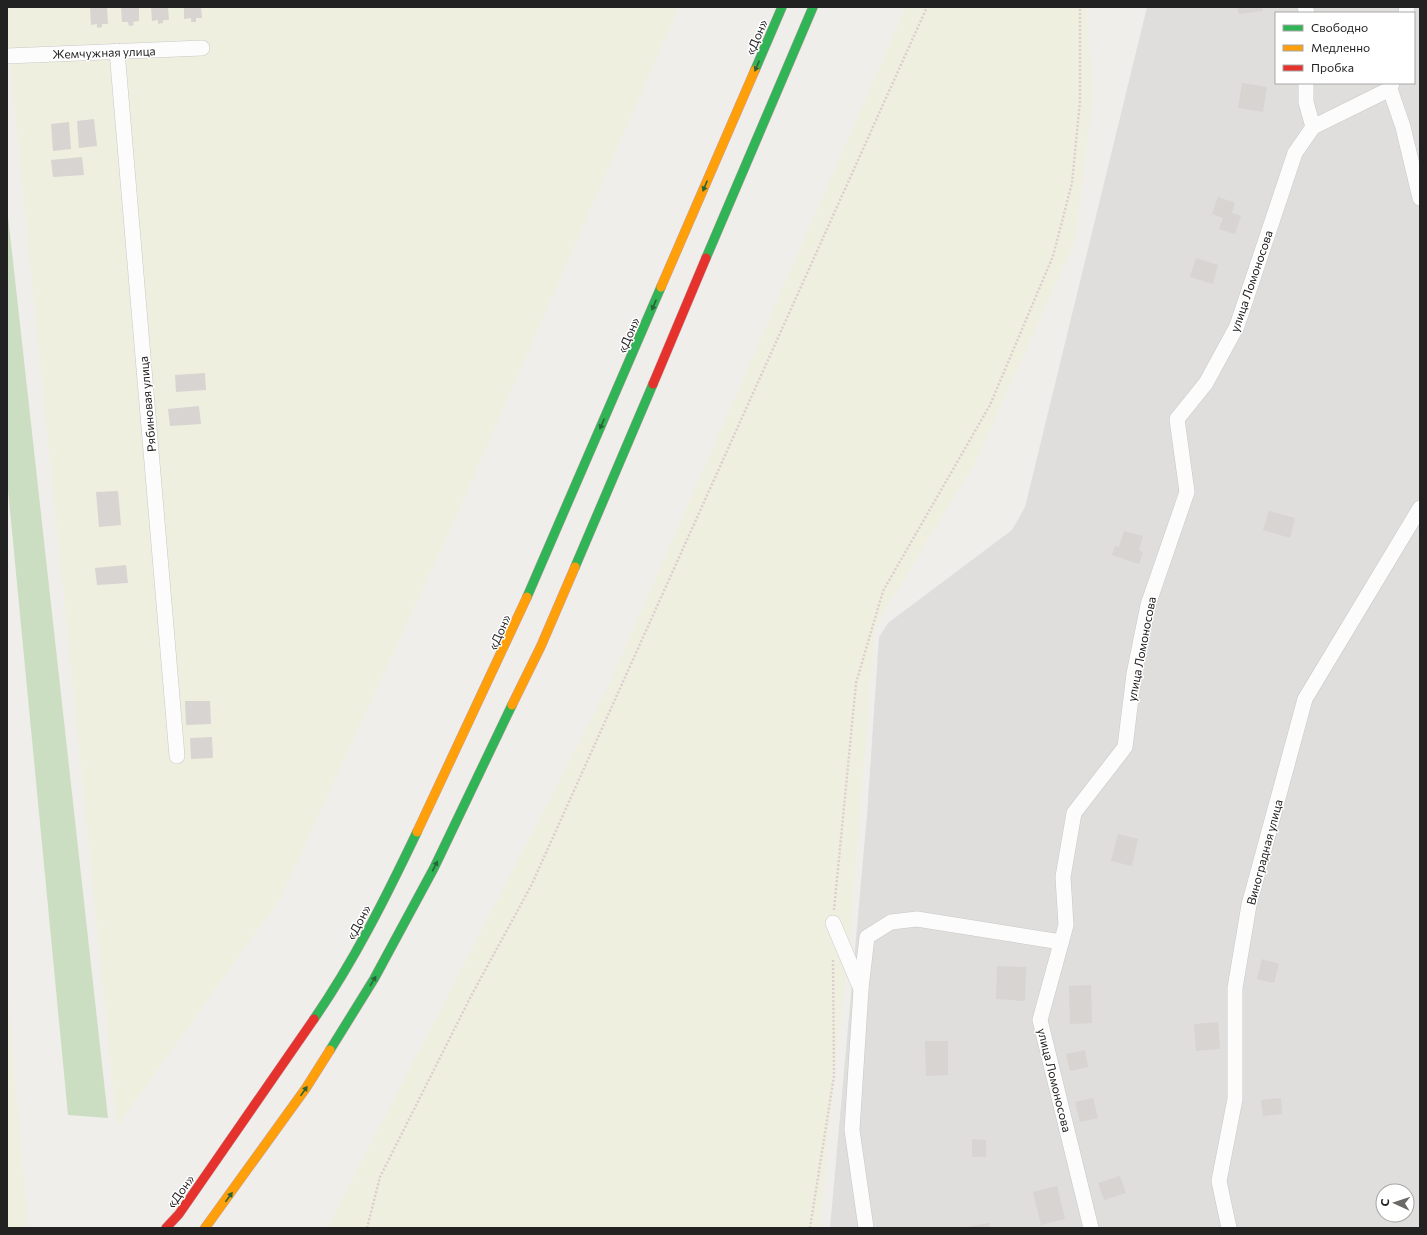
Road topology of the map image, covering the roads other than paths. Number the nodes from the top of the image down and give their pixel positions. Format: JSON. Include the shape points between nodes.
{"nodes":[{"id":1,"x":782,"y":7,"type":"edge"},
{"id":2,"x":813,"y":7,"type":"edge"},
{"id":3,"x":202,"y":48,"type":"dead end"},
{"id":4,"x":117,"y":52,"type":"junction"},
{"id":5,"x":7,"y":56,"type":"edge"},
{"id":6,"x":1306,"y":84,"type":"edge"},
{"id":7,"x":1391,"y":86,"type":"edge"},
{"id":8,"x":1313,"y":127,"type":"junction"},
{"id":9,"x":1420,"y":198,"type":"edge"},
{"id":10,"x":1420,"y":508,"type":"edge"},
{"id":11,"x":177,"y":756,"type":"dead end"},
{"id":12,"x":833,"y":923,"type":"road end"},
{"id":13,"x":1061,"y":942,"type":"junction"},
{"id":14,"x":861,"y":989,"type":"junction"},
{"id":15,"x":166,"y":1228,"type":"edge"},
{"id":16,"x":205,"y":1228,"type":"edge"},
{"id":17,"x":866,"y":1228,"type":"edge"},
{"id":18,"x":1091,"y":1228,"type":"edge"},
{"id":19,"x":1229,"y":1228,"type":"edge"}],
"edges":[{"from":1,"to":15,"type":"highway","name":"«Дон»","one_way":true,"via":[[510,636],[369,929],[330,996],[179,1214]]},
{"from":16,"to":2,"type":"highway","one_way":true,"via":[[306,1088],[374,979],[434,868],[541,646]]},
{"from":3,"to":4,"type":"street","name":"Жемчужная улица"},
{"from":4,"to":5,"type":"street","name":"Жемчужная улица"},
{"from":4,"to":11,"type":"street","name":"Рябиновая улица"},
{"from":6,"to":8,"type":"street","via":[[1306,102]]},
{"from":7,"to":8,"type":"street"},
{"from":7,"to":9,"type":"street","via":[[1404,127]]},
{"from":8,"to":13,"type":"street","name":"улица Ломоносова","via":[[1295,153],[1237,326],[1206,383],[1177,419],[1187,492],[1148,605],[1134,674],[1125,747],[1074,813],[1063,877],[1066,925]]},
{"from":10,"to":19,"type":"street","name":"Виноградная улица","via":[[1305,699],[1249,905],[1236,988],[1235,1099],[1219,1181]]},
{"from":12,"to":14,"type":"street"},
{"from":13,"to":14,"type":"street","via":[[917,919],[891,922],[867,937]]},
{"from":13,"to":18,"type":"street","name":"улица Ломоносова","via":[[1040,1020]]},
{"from":14,"to":17,"type":"street","via":[[852,1130]]}]}
